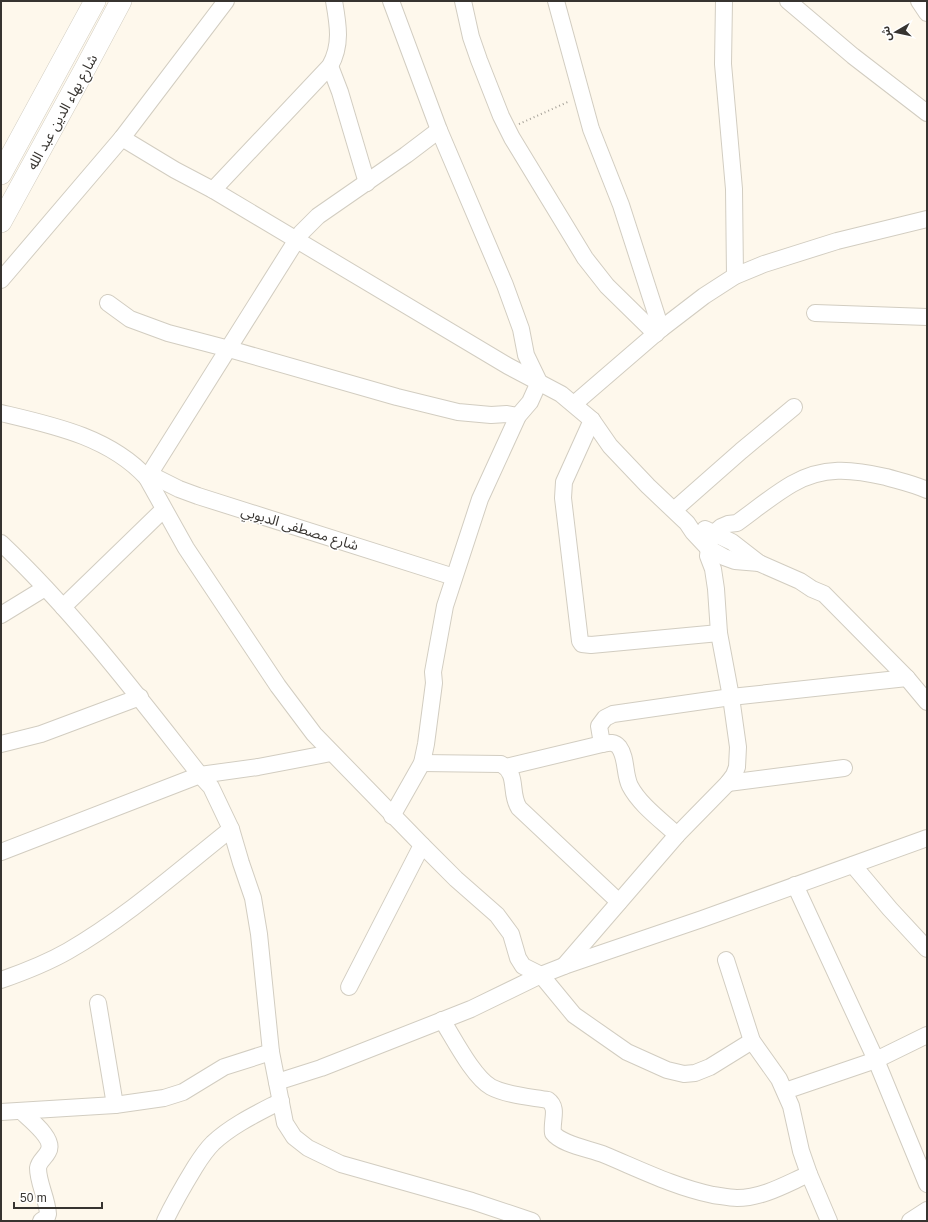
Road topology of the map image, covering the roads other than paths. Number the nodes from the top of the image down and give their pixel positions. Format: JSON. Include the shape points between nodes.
{"nodes":[{"id":1,"x":95,"y":1,"type":"edge"},
{"id":2,"x":121,"y":1,"type":"edge"},
{"id":3,"x":226,"y":1,"type":"edge"},
{"id":4,"x":334,"y":1,"type":"edge"},
{"id":5,"x":391,"y":1,"type":"edge"},
{"id":6,"x":463,"y":1,"type":"edge"},
{"id":7,"x":556,"y":1,"type":"edge"},
{"id":8,"x":724,"y":1,"type":"edge"},
{"id":9,"x":788,"y":1,"type":"edge"},
{"id":10,"x":919,"y":1,"type":"edge"},
{"id":11,"x":927,"y":13,"type":"edge"},
{"id":12,"x":330,"y":66,"type":"junction"},
{"id":13,"x":927,"y":113,"type":"edge"},
{"id":14,"x":439,"y":130,"type":"junction"},
{"id":15,"x":122,"y":138,"type":"junction"},
{"id":16,"x":1,"y":174,"type":"edge"},
{"id":17,"x":367,"y":183,"type":"junction"},
{"id":18,"x":213,"y":190,"type":"junction"},
{"id":19,"x":927,"y":220,"type":"edge"},
{"id":20,"x":1,"y":222,"type":"edge"},
{"id":21,"x":297,"y":240,"type":"junction"},
{"id":22,"x":735,"y":276,"type":"junction"},
{"id":23,"x":1,"y":280,"type":"edge"},
{"id":24,"x":108,"y":303,"type":"dead end"},
{"id":25,"x":815,"y":313,"type":"dead end"},
{"id":26,"x":927,"y":317,"type":"edge"},
{"id":27,"x":659,"y":332,"type":"junction"},
{"id":28,"x":229,"y":349,"type":"junction"},
{"id":29,"x":539,"y":382,"type":"junction"},
{"id":30,"x":574,"y":404,"type":"junction"},
{"id":31,"x":794,"y":407,"type":"dead end"},
{"id":32,"x":1,"y":413,"type":"edge"},
{"id":33,"x":518,"y":416,"type":"junction"},
{"id":34,"x":592,"y":420,"type":"junction"},
{"id":35,"x":148,"y":476,"type":"junction"},
{"id":36,"x":927,"y":490,"type":"edge"},
{"id":37,"x":163,"y":510,"type":"junction"},
{"id":38,"x":674,"y":510,"type":"junction"},
{"id":39,"x":687,"y":523,"type":"junction"},
{"id":40,"x":737,"y":523,"type":"junction"},
{"id":41,"x":714,"y":533,"type":"junction"},
{"id":42,"x":732,"y":542,"type":"junction"},
{"id":43,"x":1,"y":543,"type":"edge"},
{"id":44,"x":708,"y":548,"type":"junction"},
{"id":45,"x":724,"y":557,"type":"junction"},
{"id":46,"x":759,"y":563,"type":"junction"},
{"id":47,"x":713,"y":569,"type":"junction"},
{"id":48,"x":454,"y":577,"type":"junction"},
{"id":49,"x":45,"y":588,"type":"junction"},
{"id":50,"x":63,"y":607,"type":"junction"},
{"id":51,"x":1,"y":615,"type":"edge"},
{"id":52,"x":719,"y":633,"type":"junction"},
{"id":53,"x":907,"y":678,"type":"junction"},
{"id":54,"x":731,"y":697,"type":"junction"},
{"id":55,"x":140,"y":698,"type":"junction"},
{"id":56,"x":927,"y":702,"type":"edge"},
{"id":57,"x":1,"y":744,"type":"edge"},
{"id":58,"x":602,"y":744,"type":"junction"},
{"id":59,"x":331,"y":753,"type":"junction"},
{"id":60,"x":422,"y":763,"type":"junction"},
{"id":61,"x":506,"y":767,"type":"junction"},
{"id":62,"x":844,"y":768,"type":"dead end"},
{"id":63,"x":200,"y":775,"type":"junction"},
{"id":64,"x":728,"y":783,"type":"junction"},
{"id":65,"x":392,"y":816,"type":"junction"},
{"id":66,"x":232,"y":829,"type":"junction"},
{"id":67,"x":677,"y":835,"type":"junction"},
{"id":68,"x":924,"y":843,"type":"edge"},
{"id":69,"x":422,"y":845,"type":"junction"},
{"id":70,"x":1,"y":852,"type":"edge"},
{"id":71,"x":853,"y":865,"type":"junction"},
{"id":72,"x":795,"y":885,"type":"junction"},
{"id":73,"x":618,"y":902,"type":"junction"},
{"id":74,"x":927,"y":949,"type":"edge"},
{"id":75,"x":726,"y":960,"type":"dead end"},
{"id":76,"x":564,"y":966,"type":"junction"},
{"id":77,"x":541,"y":976,"type":"junction"},
{"id":78,"x":1,"y":980,"type":"edge"},
{"id":79,"x":350,"y":987,"type":"dead end"},
{"id":80,"x":98,"y":1003,"type":"dead end"},
{"id":81,"x":442,"y":1020,"type":"junction"},
{"id":82,"x":927,"y":1035,"type":"edge"},
{"id":83,"x":752,"y":1041,"type":"junction"},
{"id":84,"x":271,"y":1052,"type":"junction"},
{"id":85,"x":876,"y":1060,"type":"junction"},
{"id":86,"x":277,"y":1082,"type":"junction"},
{"id":87,"x":785,"y":1091,"type":"junction"},
{"id":88,"x":281,"y":1101,"type":"junction"},
{"id":89,"x":115,"y":1105,"type":"junction"},
{"id":90,"x":21,"y":1111,"type":"junction"},
{"id":91,"x":1,"y":1112,"type":"edge"},
{"id":92,"x":809,"y":1174,"type":"junction"},
{"id":93,"x":927,"y":1184,"type":"edge"},
{"id":94,"x":927,"y":1210,"type":"edge"},
{"id":95,"x":41,"y":1221,"type":"edge"},
{"id":96,"x":165,"y":1221,"type":"edge"},
{"id":97,"x":532,"y":1221,"type":"edge"},
{"id":98,"x":829,"y":1221,"type":"edge"},
{"id":99,"x":910,"y":1221,"type":"edge"}],
"edges":[{"from":1,"to":16,"type":"main road","name":"شارع بهاء الدين عبد الله"},
{"from":2,"to":20,"type":"main road","name":"شارع بهاء الدين عبد الله"},
{"from":3,"to":15,"type":"street"},
{"from":4,"to":12,"type":"street","via":[[338,37],[335,57]]},
{"from":5,"to":14,"type":"street"},
{"from":6,"to":27,"type":"street","via":[[475,48],[508,129],[585,258],[607,286]]},
{"from":7,"to":27,"type":"street","via":[[591,129],[621,205]]},
{"from":8,"to":22,"type":"street","via":[[723,64],[734,189]]},
{"from":9,"to":13,"type":"street","via":[[853,56]]},
{"from":10,"to":11,"type":"street"},
{"from":12,"to":17,"type":"street"},
{"from":12,"to":18,"type":"street"},
{"from":14,"to":17,"type":"street"},
{"from":14,"to":29,"type":"street","via":[[491,250],[521,329],[526,355]]},
{"from":15,"to":18,"type":"street"},
{"from":15,"to":23,"type":"street"},
{"from":17,"to":21,"type":"street","via":[[318,216]]},
{"from":18,"to":21,"type":"street"},
{"from":19,"to":22,"type":"street","via":[[837,241]]},
{"from":21,"to":28,"type":"street"},
{"from":21,"to":29,"type":"street"},
{"from":22,"to":27,"type":"street","via":[[704,296]]},
{"from":24,"to":28,"type":"street","via":[[130,319],[148,326]]},
{"from":25,"to":26,"type":"street"},
{"from":27,"to":30,"type":"street"},
{"from":28,"to":33,"type":"street","via":[[431,406],[466,413]]},
{"from":28,"to":35,"type":"street"},
{"from":29,"to":30,"type":"street"},
{"from":29,"to":33,"type":"street","via":[[530,402]]},
{"from":30,"to":34,"type":"street"},
{"from":31,"to":38,"type":"street"},
{"from":32,"to":35,"type":"street","via":[[52,426],[100,444],[122,456]]},
{"from":33,"to":48,"type":"street","via":[[480,499]]},
{"from":34,"to":38,"type":"street","via":[[610,446]]},
{"from":34,"to":52,"type":"street","via":[[564,482],[562,498],[580,641],[582,644],[590,645]]},
{"from":35,"to":37,"type":"street"},
{"from":35,"to":48,"type":"street","name":"شارع مصطفى الدبوبي","via":[[198,496]]},
{"from":36,"to":40,"type":"street","via":[[914,484],[864,472],[827,471],[813,474],[792,484]]},
{"from":37,"to":50,"type":"street"},
{"from":37,"to":59,"type":"street","via":[[278,686]]},
{"from":38,"to":39,"type":"street"},
{"from":39,"to":41,"type":"street"},
{"from":39,"to":44,"type":"street"},
{"from":40,"to":41,"type":"street","via":[[721,527]]},
{"from":40,"to":42,"type":"street"},
{"from":41,"to":42,"type":"street"},
{"from":41,"to":44,"type":"street"},
{"from":42,"to":45,"type":"street"},
{"from":42,"to":46,"type":"street"},
{"from":43,"to":49,"type":"street"},
{"from":44,"to":45,"type":"street"},
{"from":44,"to":47,"type":"street"},
{"from":45,"to":46,"type":"street","via":[[747,563]]},
{"from":45,"to":47,"type":"street"},
{"from":46,"to":53,"type":"street","via":[[824,594]]},
{"from":47,"to":52,"type":"street"},
{"from":48,"to":60,"type":"street","via":[[434,672]]},
{"from":49,"to":50,"type":"street"},
{"from":49,"to":51,"type":"street"},
{"from":50,"to":55,"type":"street"},
{"from":52,"to":54,"type":"street"},
{"from":53,"to":54,"type":"street"},
{"from":53,"to":56,"type":"street"},
{"from":54,"to":58,"type":"street","via":[[613,714],[598,726]]},
{"from":54,"to":64,"type":"street","via":[[738,758],[734,775]]},
{"from":55,"to":57,"type":"street","via":[[41,734]]},
{"from":55,"to":63,"type":"street"},
{"from":58,"to":61,"type":"street"},
{"from":58,"to":67,"type":"street","via":[[611,743],[620,747],[629,785],[643,803]]},
{"from":59,"to":63,"type":"street"},
{"from":59,"to":65,"type":"street"},
{"from":60,"to":61,"type":"street","via":[[501,764]]},
{"from":60,"to":65,"type":"street"},
{"from":61,"to":73,"type":"street","via":[[512,775],[519,808]]},
{"from":62,"to":64,"type":"street"},
{"from":63,"to":66,"type":"street","via":[[211,787]]},
{"from":63,"to":70,"type":"street"},
{"from":64,"to":67,"type":"street"},
{"from":65,"to":69,"type":"street"},
{"from":66,"to":78,"type":"street","via":[[107,926],[53,959]]},
{"from":66,"to":84,"type":"street","via":[[256,912]]},
{"from":67,"to":73,"type":"street"},
{"from":68,"to":71,"type":"street"},
{"from":69,"to":77,"type":"street","via":[[497,915],[511,934],[523,966]]},
{"from":69,"to":79,"type":"street"},
{"from":71,"to":72,"type":"street"},
{"from":71,"to":74,"type":"street"},
{"from":72,"to":76,"type":"street"},
{"from":72,"to":85,"type":"street"},
{"from":73,"to":76,"type":"street"},
{"from":75,"to":83,"type":"street"},
{"from":76,"to":77,"type":"street"},
{"from":77,"to":81,"type":"street"},
{"from":77,"to":83,"type":"street","via":[[574,1015],[589,1026],[627,1052],[675,1073],[702,1071]]},
{"from":80,"to":89,"type":"street"},
{"from":81,"to":86,"type":"street","via":[[321,1068]]},
{"from":81,"to":92,"type":"street","via":[[483,1082],[497,1090],[552,1103],[553,1133],[562,1140],[693,1191],[726,1197],[753,1196]]},
{"from":82,"to":85,"type":"street"},
{"from":83,"to":87,"type":"street"},
{"from":84,"to":86,"type":"street"},
{"from":84,"to":89,"type":"street","via":[[224,1067],[174,1095]]},
{"from":85,"to":87,"type":"street"},
{"from":85,"to":93,"type":"street"},
{"from":86,"to":88,"type":"street"},
{"from":87,"to":92,"type":"street"},
{"from":88,"to":96,"type":"street","via":[[248,1119],[206,1150],[185,1182]]},
{"from":88,"to":97,"type":"street","via":[[285,1122],[294,1137],[329,1159]]},
{"from":89,"to":90,"type":"street"},
{"from":90,"to":91,"type":"street"},
{"from":90,"to":95,"type":"street","via":[[50,1143],[49,1151],[38,1167],[48,1214]]},
{"from":92,"to":98,"type":"street"},
{"from":94,"to":99,"type":"street"}]}
